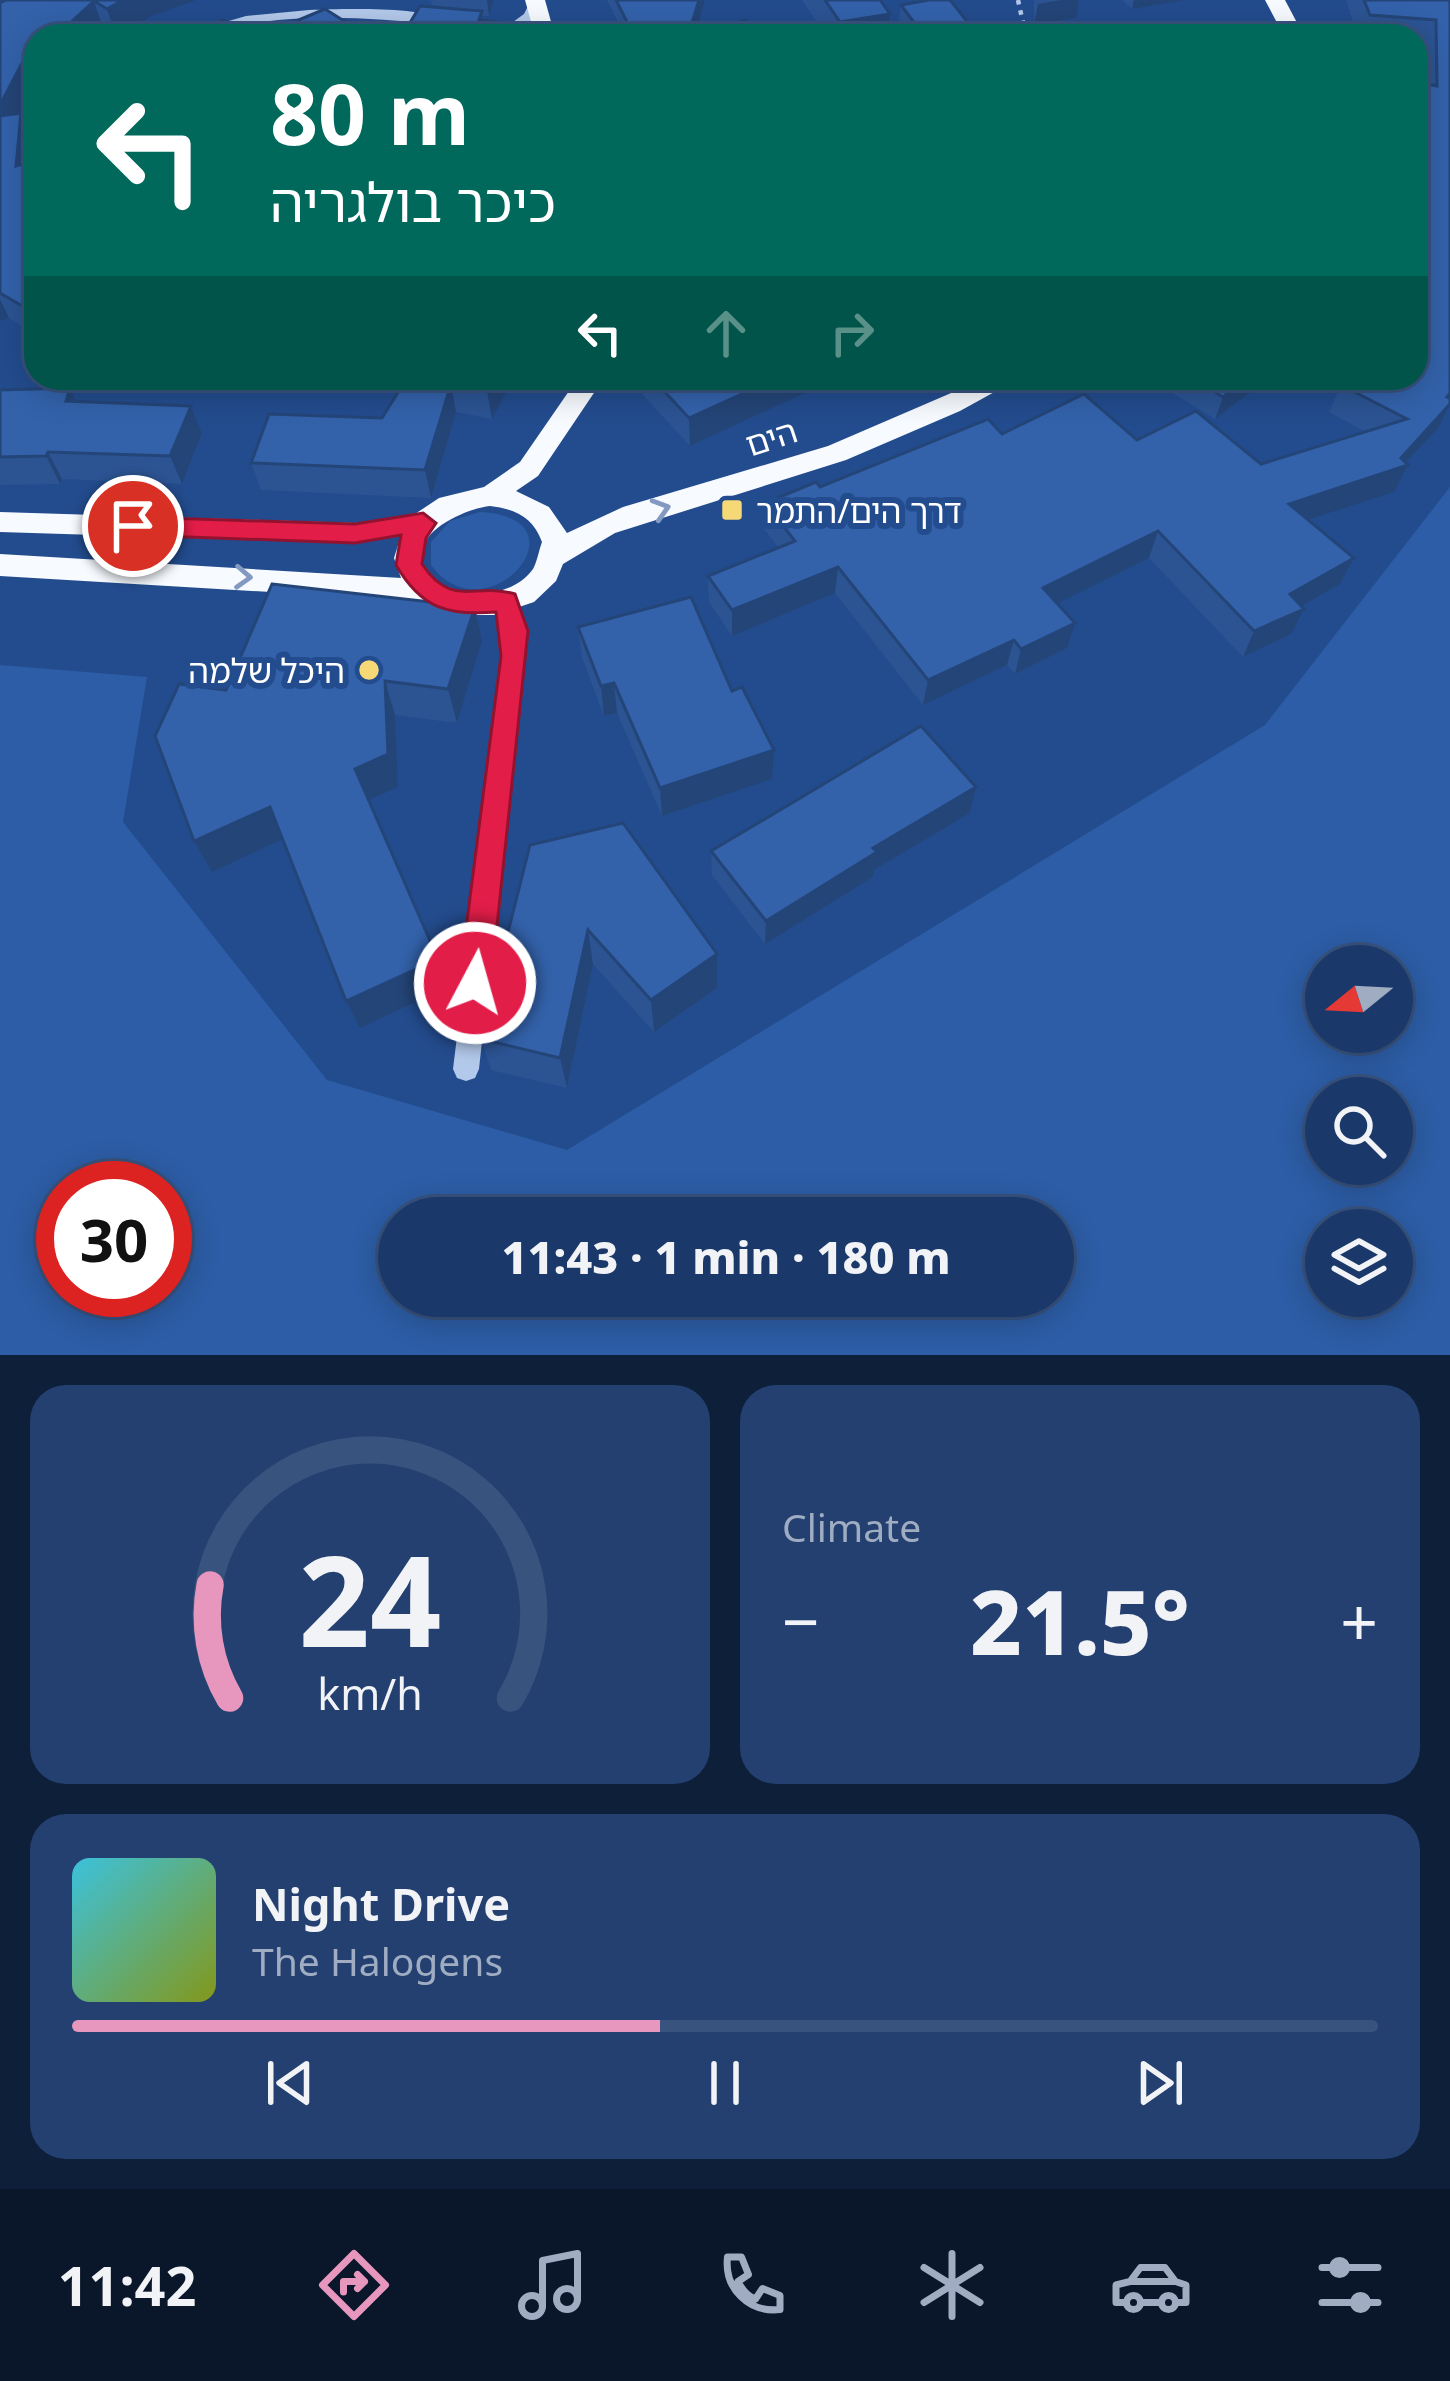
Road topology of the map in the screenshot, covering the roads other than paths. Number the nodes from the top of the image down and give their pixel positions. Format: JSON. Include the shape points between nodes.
{"nodes":[{"id":1,"x":227,"y":24,"type":"edge"},
{"id":2,"x":481,"y":24,"type":"edge"},
{"id":3,"x":583,"y":390,"type":"edge"},
{"id":4,"x":983,"y":390,"type":"edge"},
{"id":5,"x":490,"y":496,"type":"junction"},
{"id":6,"x":0,"y":522,"type":"edge"},
{"id":7,"x":423,"y":523,"type":"junction"},
{"id":8,"x":555,"y":556,"type":"junction"},
{"id":9,"x":0,"y":565,"type":"edge"},
{"id":10,"x":425,"y":590,"type":"junction"},
{"id":11,"x":506,"y":601,"type":"junction"},
{"id":12,"x":466,"y":1069,"type":"dead end"}],
"edges":[{"from":1,"to":2,"type":"street","via":[[298,13]]},
{"from":3,"to":5,"type":"main road","via":[[529,470]]},
{"from":8,"to":4,"type":"main road","name":"הים","one_way":true,"via":[[604,526],[904,429]]},
{"from":5,"to":7,"type":"main road","via":[[453,503]]},
{"from":5,"to":8,"type":"main road","via":[[542,514]]},
{"from":6,"to":7,"type":"main road","via":[[355,533]]},
{"from":7,"to":10,"type":"main road","via":[[409,565]]},
{"from":8,"to":11,"type":"main road","via":[[538,583]]},
{"from":9,"to":10,"type":"main road","one_way":true},
{"from":10,"to":11,"type":"main road","via":[[462,605]]},
{"from":11,"to":12,"type":"street","via":[[514,656]]}]}
